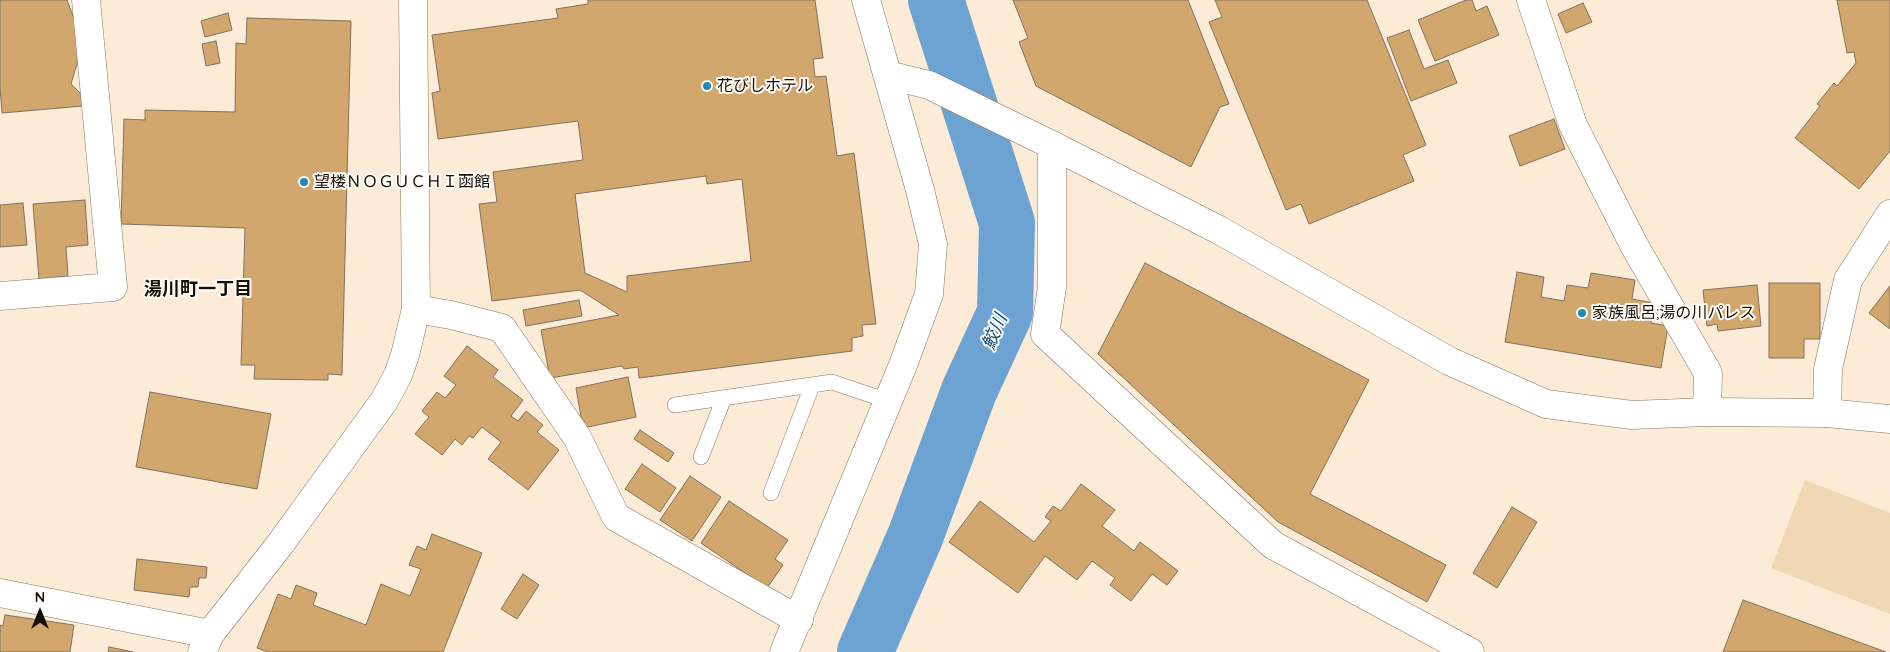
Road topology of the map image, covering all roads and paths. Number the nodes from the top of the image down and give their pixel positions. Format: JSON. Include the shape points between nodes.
{"nodes":[{"id":1,"x":86,"y":0,"type":"edge"},
{"id":2,"x":413,"y":0,"type":"edge"},
{"id":3,"x":866,"y":0,"type":"edge"},
{"id":4,"x":1531,"y":0,"type":"edge"},
{"id":5,"x":888,"y":75,"type":"junction"},
{"id":6,"x":1052,"y":144,"type":"junction"},
{"id":7,"x":1890,"y":214,"type":"edge"},
{"id":8,"x":0,"y":296,"type":"edge"},
{"id":9,"x":416,"y":310,"type":"junction"},
{"id":10,"x":812,"y":386,"type":"junction"},
{"id":11,"x":724,"y":398,"type":"junction"},
{"id":12,"x":888,"y":401,"type":"junction"},
{"id":13,"x":676,"y":405,"type":"dead end"},
{"id":14,"x":1707,"y":412,"type":"junction"},
{"id":15,"x":1827,"y":413,"type":"junction"},
{"id":16,"x":1890,"y":419,"type":"edge"},
{"id":17,"x":701,"y":457,"type":"dead end"},
{"id":18,"x":771,"y":493,"type":"dead end"},
{"id":19,"x":0,"y":593,"type":"edge"},
{"id":20,"x":798,"y":620,"type":"junction"},
{"id":21,"x":206,"y":643,"type":"edge"},
{"id":22,"x":784,"y":652,"type":"edge"},
{"id":23,"x":1470,"y":652,"type":"edge"}],
"edges":[{"from":1,"to":8,"type":"street","via":[[113,287]]},
{"from":2,"to":9,"type":"street"},
{"from":3,"to":5,"type":"street"},
{"from":4,"to":14,"type":"street","via":[[1573,125],[1635,247],[1708,372]]},
{"from":5,"to":6,"type":"street","via":[[929,85]]},
{"from":5,"to":12,"type":"street","via":[[933,244],[929,294]]},
{"from":6,"to":14,"type":"street","via":[[1219,230],[1449,362],[1546,404],[1632,415]]},
{"from":6,"to":23,"type":"street","via":[[1052,287],[1045,334],[1274,545]]},
{"from":7,"to":15,"type":"street","via":[[1848,280],[1828,369]]},
{"from":9,"to":20,"type":"street","via":[[502,328],[577,437],[616,518]]},
{"from":9,"to":21,"type":"street","via":[[403,362],[384,401]]},
{"from":10,"to":11,"type":"lane"},
{"from":10,"to":12,"type":"lane","via":[[832,382]]},
{"from":10,"to":18,"type":"lane"},
{"from":11,"to":13,"type":"lane"},
{"from":11,"to":17,"type":"lane"},
{"from":12,"to":20,"type":"street"},
{"from":14,"to":15,"type":"street"},
{"from":15,"to":16,"type":"street"},
{"from":19,"to":21,"type":"street"},
{"from":20,"to":22,"type":"street"}]}
